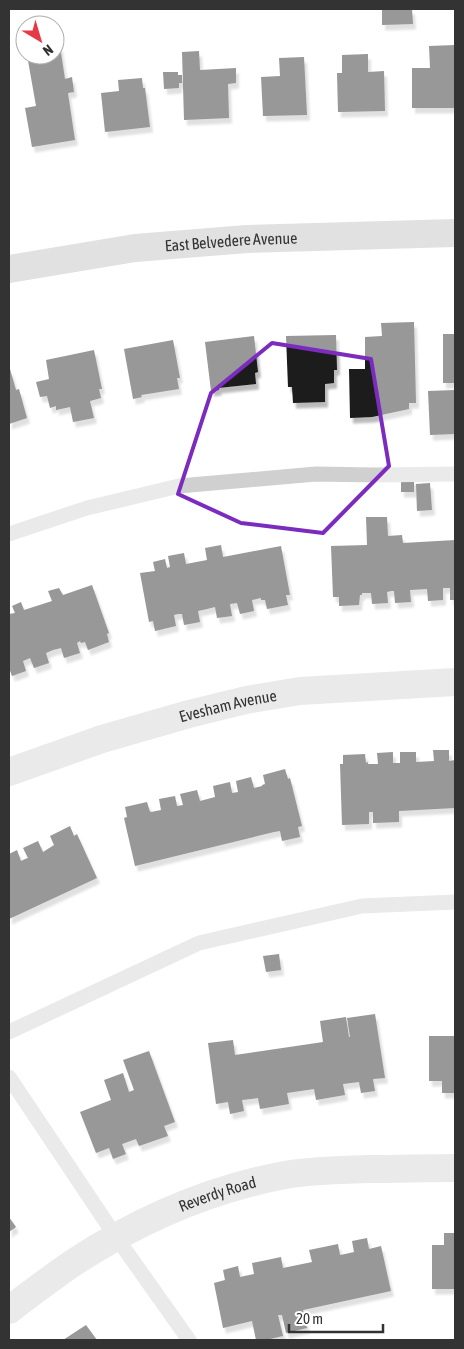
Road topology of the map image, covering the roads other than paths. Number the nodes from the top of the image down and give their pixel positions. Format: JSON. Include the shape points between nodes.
{"nodes":[{"id":1,"x":455,"y":233,"type":"edge"},
{"id":2,"x":9,"y":269,"type":"edge"},
{"id":3,"x":455,"y":474,"type":"edge"},
{"id":4,"x":9,"y":534,"type":"edge"},
{"id":5,"x":455,"y":682,"type":"edge"},
{"id":6,"x":9,"y":772,"type":"edge"},
{"id":7,"x":455,"y":902,"type":"edge"},
{"id":8,"x":9,"y":1032,"type":"edge"},
{"id":9,"x":9,"y":1076,"type":"edge"},
{"id":10,"x":455,"y":1168,"type":"edge"},
{"id":11,"x":116,"y":1237,"type":"junction"},
{"id":12,"x":9,"y":1310,"type":"edge"},
{"id":13,"x":189,"y":1340,"type":"edge"}],
"edges":[{"from":1,"to":2,"type":"main road","name":"East Belvedere Avenue","via":[[247,239],[135,248]]},
{"from":3,"to":4,"type":"lane","via":[[316,474],[179,486],[87,508]]},
{"from":5,"to":6,"type":"street","name":"Evesham Avenue","via":[[300,691],[246,700],[102,739]]},
{"from":7,"to":8,"type":"lane","via":[[362,906],[199,943]]},
{"from":9,"to":11,"type":"lane"},
{"from":10,"to":11,"type":"street","name":"Reverdy Road","via":[[332,1170],[286,1175],[196,1200]]},
{"from":11,"to":12,"type":"street","name":"Reverdy Road"},
{"from":11,"to":13,"type":"lane"}]}
